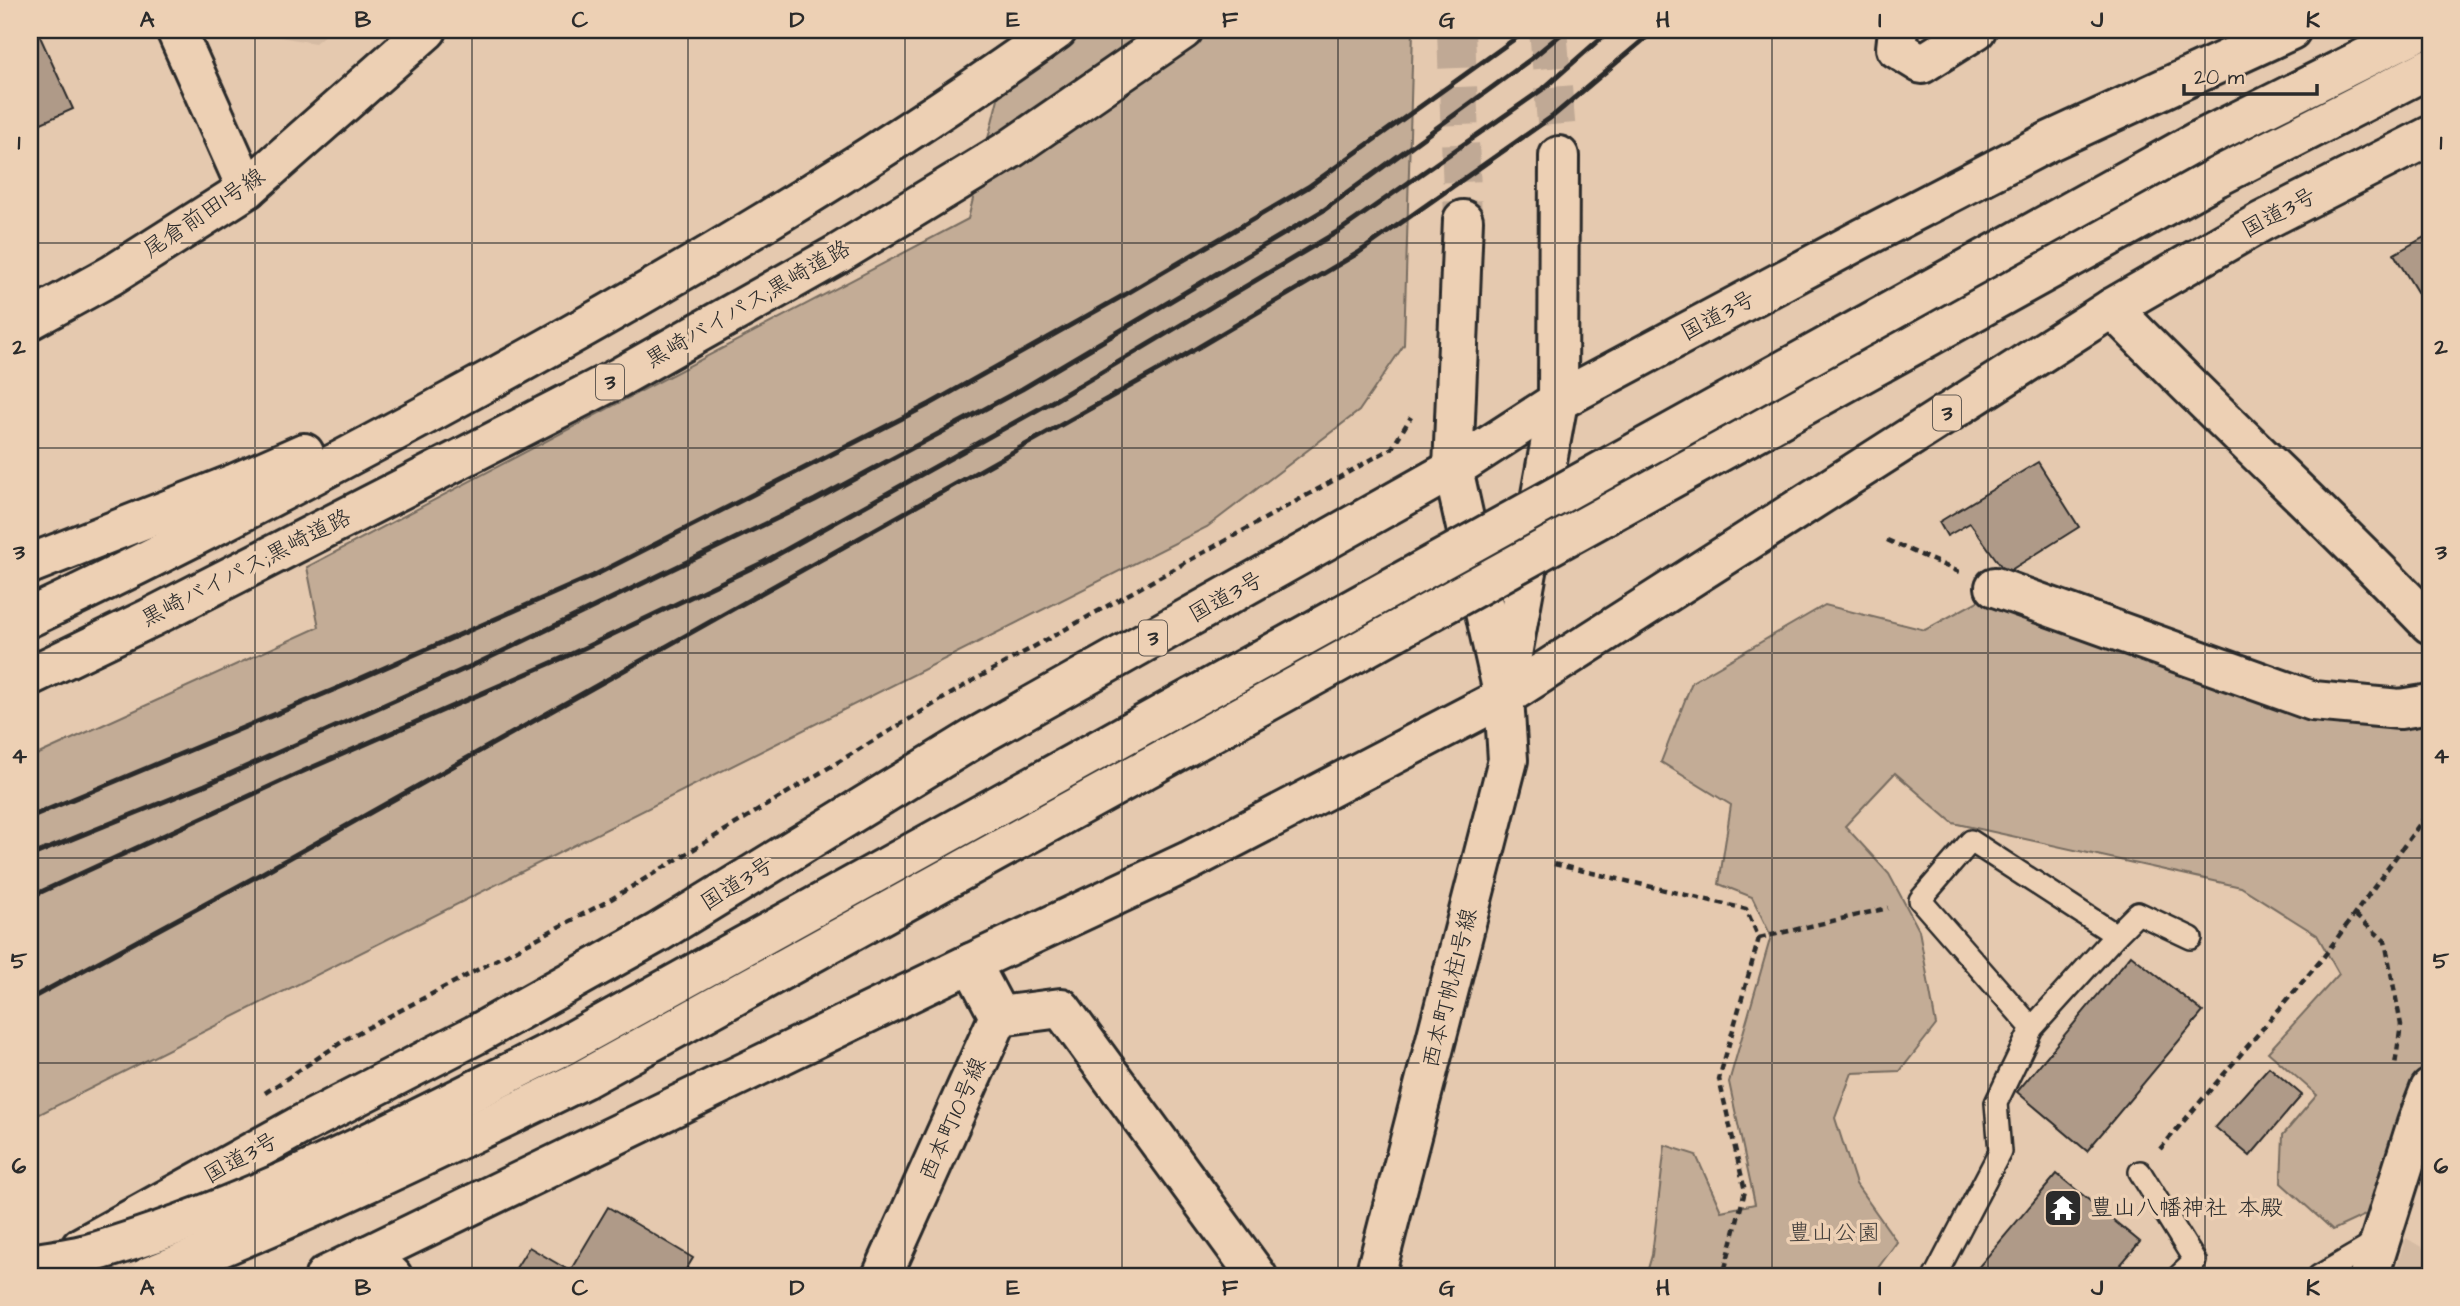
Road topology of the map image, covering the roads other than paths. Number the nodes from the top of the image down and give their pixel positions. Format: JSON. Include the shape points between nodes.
{"nodes":[{"id":1,"x":176,"y":30,"type":"edge"},
{"id":2,"x":427,"y":30,"type":"edge"},
{"id":3,"x":1057,"y":30,"type":"edge"},
{"id":4,"x":1898,"y":30,"type":"edge"},
{"id":5,"x":1976,"y":30,"type":"edge"},
{"id":6,"x":2291,"y":30,"type":"edge"},
{"id":7,"x":2421,"y":30,"type":"edge"},
{"id":8,"x":1174,"y":37,"type":"edge"},
{"id":9,"x":2430,"y":68,"type":"edge"},
{"id":10,"x":2430,"y":136,"type":"edge"},
{"id":11,"x":1559,"y":156,"type":"tunnel mouth"},
{"id":12,"x":247,"y":189,"type":"junction"},
{"id":13,"x":1462,"y":220,"type":"tunnel mouth"},
{"id":14,"x":2112,"y":308,"type":"junction"},
{"id":15,"x":30,"y":320,"type":"edge"},
{"id":16,"x":570,"y":336,"type":"junction"},
{"id":17,"x":1558,"y":401,"type":"junction"},
{"id":18,"x":1453,"y":470,"type":"junction"},
{"id":19,"x":30,"y":564,"type":"edge"},
{"id":20,"x":1995,"y":587,"type":"road end"},
{"id":21,"x":30,"y":617,"type":"edge"},
{"id":22,"x":2430,"y":624,"type":"edge"},
{"id":23,"x":30,"y":676,"type":"edge"},
{"id":24,"x":1504,"y":697,"type":"junction"},
{"id":25,"x":2430,"y":704,"type":"edge"},
{"id":26,"x":2116,"y":934,"type":"junction"},
{"id":27,"x":2191,"y":938,"type":"dead end"},
{"id":28,"x":971,"y":963,"type":"junction"},
{"id":29,"x":999,"y":1016,"type":"junction"},
{"id":30,"x":2032,"y":1028,"type":"junction"},
{"id":31,"x":2430,"y":1089,"type":"edge"},
{"id":32,"x":2140,"y":1172,"type":"road end"},
{"id":33,"x":2381,"y":1239,"type":"junction"},
{"id":34,"x":30,"y":1264,"type":"edge"},
{"id":35,"x":380,"y":1266,"type":"edge"},
{"id":36,"x":30,"y":1276,"type":"edge"},
{"id":37,"x":150,"y":1276,"type":"edge"},
{"id":38,"x":325,"y":1276,"type":"edge"},
{"id":39,"x":883,"y":1276,"type":"edge"},
{"id":40,"x":1257,"y":1276,"type":"edge"},
{"id":41,"x":1375,"y":1276,"type":"edge"},
{"id":42,"x":1935,"y":1276,"type":"edge"},
{"id":43,"x":2179,"y":1276,"type":"edge"},
{"id":44,"x":2319,"y":1276,"type":"edge"},
{"id":45,"x":2369,"y":1276,"type":"edge"}],
"edges":[{"from":1,"to":12,"type":"main road"},
{"from":2,"to":12,"type":"main road","name":"尾倉前田1号線"},
{"from":3,"to":16,"type":"main road","via":[[847,173]]},
{"from":4,"to":5,"type":"main road","via":[[1896,48],[1922,64]]},
{"from":6,"to":17,"type":"main road","name":"国道3号","number":"3","via":[[2050,141]]},
{"from":7,"to":34,"type":"main road","bridge":true,"via":[[2196,142],[565,1045],[228,1206],[96,1252]]},
{"from":8,"to":23,"type":"main road","name":"黒崎バイパス;黒崎道路","number":"3","via":[[1001,155],[838,254],[630,371]]},
{"from":9,"to":37,"type":"main road","bridge":true,"via":[[2217,177],[584,1079],[403,1168]]},
{"from":10,"to":14,"type":"main road","name":"国道3号","number":"3","via":[[2261,222]]},
{"from":11,"to":17,"type":"main road"},
{"from":12,"to":15,"type":"main road","name":"尾倉前田1号線","via":[[112,275]]},
{"from":13,"to":18,"type":"main road"},
{"from":14,"to":22,"type":"main road"},
{"from":14,"to":24,"type":"main road","name":"国道3号","number":"3"},
{"from":16,"to":19,"type":"main road","via":[[236,483]]},
{"from":16,"to":21,"type":"main road","via":[[335,464]]},
{"from":17,"to":18,"type":"main road","name":"国道3号","number":"3"},
{"from":17,"to":24,"type":"main road"},
{"from":18,"to":24,"type":"main road"},
{"from":18,"to":36,"type":"main road","name":"国道3号","number":"3","via":[[978,736],[659,932]]},
{"from":20,"to":25,"type":"main road","via":[[2313,701],[2400,709]]},
{"from":24,"to":28,"type":"main road","name":"国道3号","number":"3","via":[[1189,862]]},
{"from":24,"to":41,"type":"main road","name":"西本町帆柱1号線","via":[[1508,760]]},
{"from":26,"to":27,"type":"lane","via":[[2138,913]]},
{"from":26,"to":30,"type":"lane"},
{"from":26,"to":30,"type":"lane","via":[[1972,841],[1920,900]]},
{"from":28,"to":29,"type":"main road"},
{"from":28,"to":35,"type":"main road","name":"国道3号","number":"3"},
{"from":29,"to":39,"type":"main road","name":"西本町10号線"},
{"from":29,"to":40,"type":"main road","via":[[1061,1007]]},
{"from":30,"to":42,"type":"lane","via":[[1996,1102],[2000,1152]]},
{"from":31,"to":33,"type":"main road"},
{"from":32,"to":43,"type":"lane","via":[[2195,1261]]},
{"from":33,"to":44,"type":"lane"},
{"from":33,"to":45,"type":"main road"},
{"from":35,"to":38,"type":"main road","name":"国道3号","number":"3"}]}
